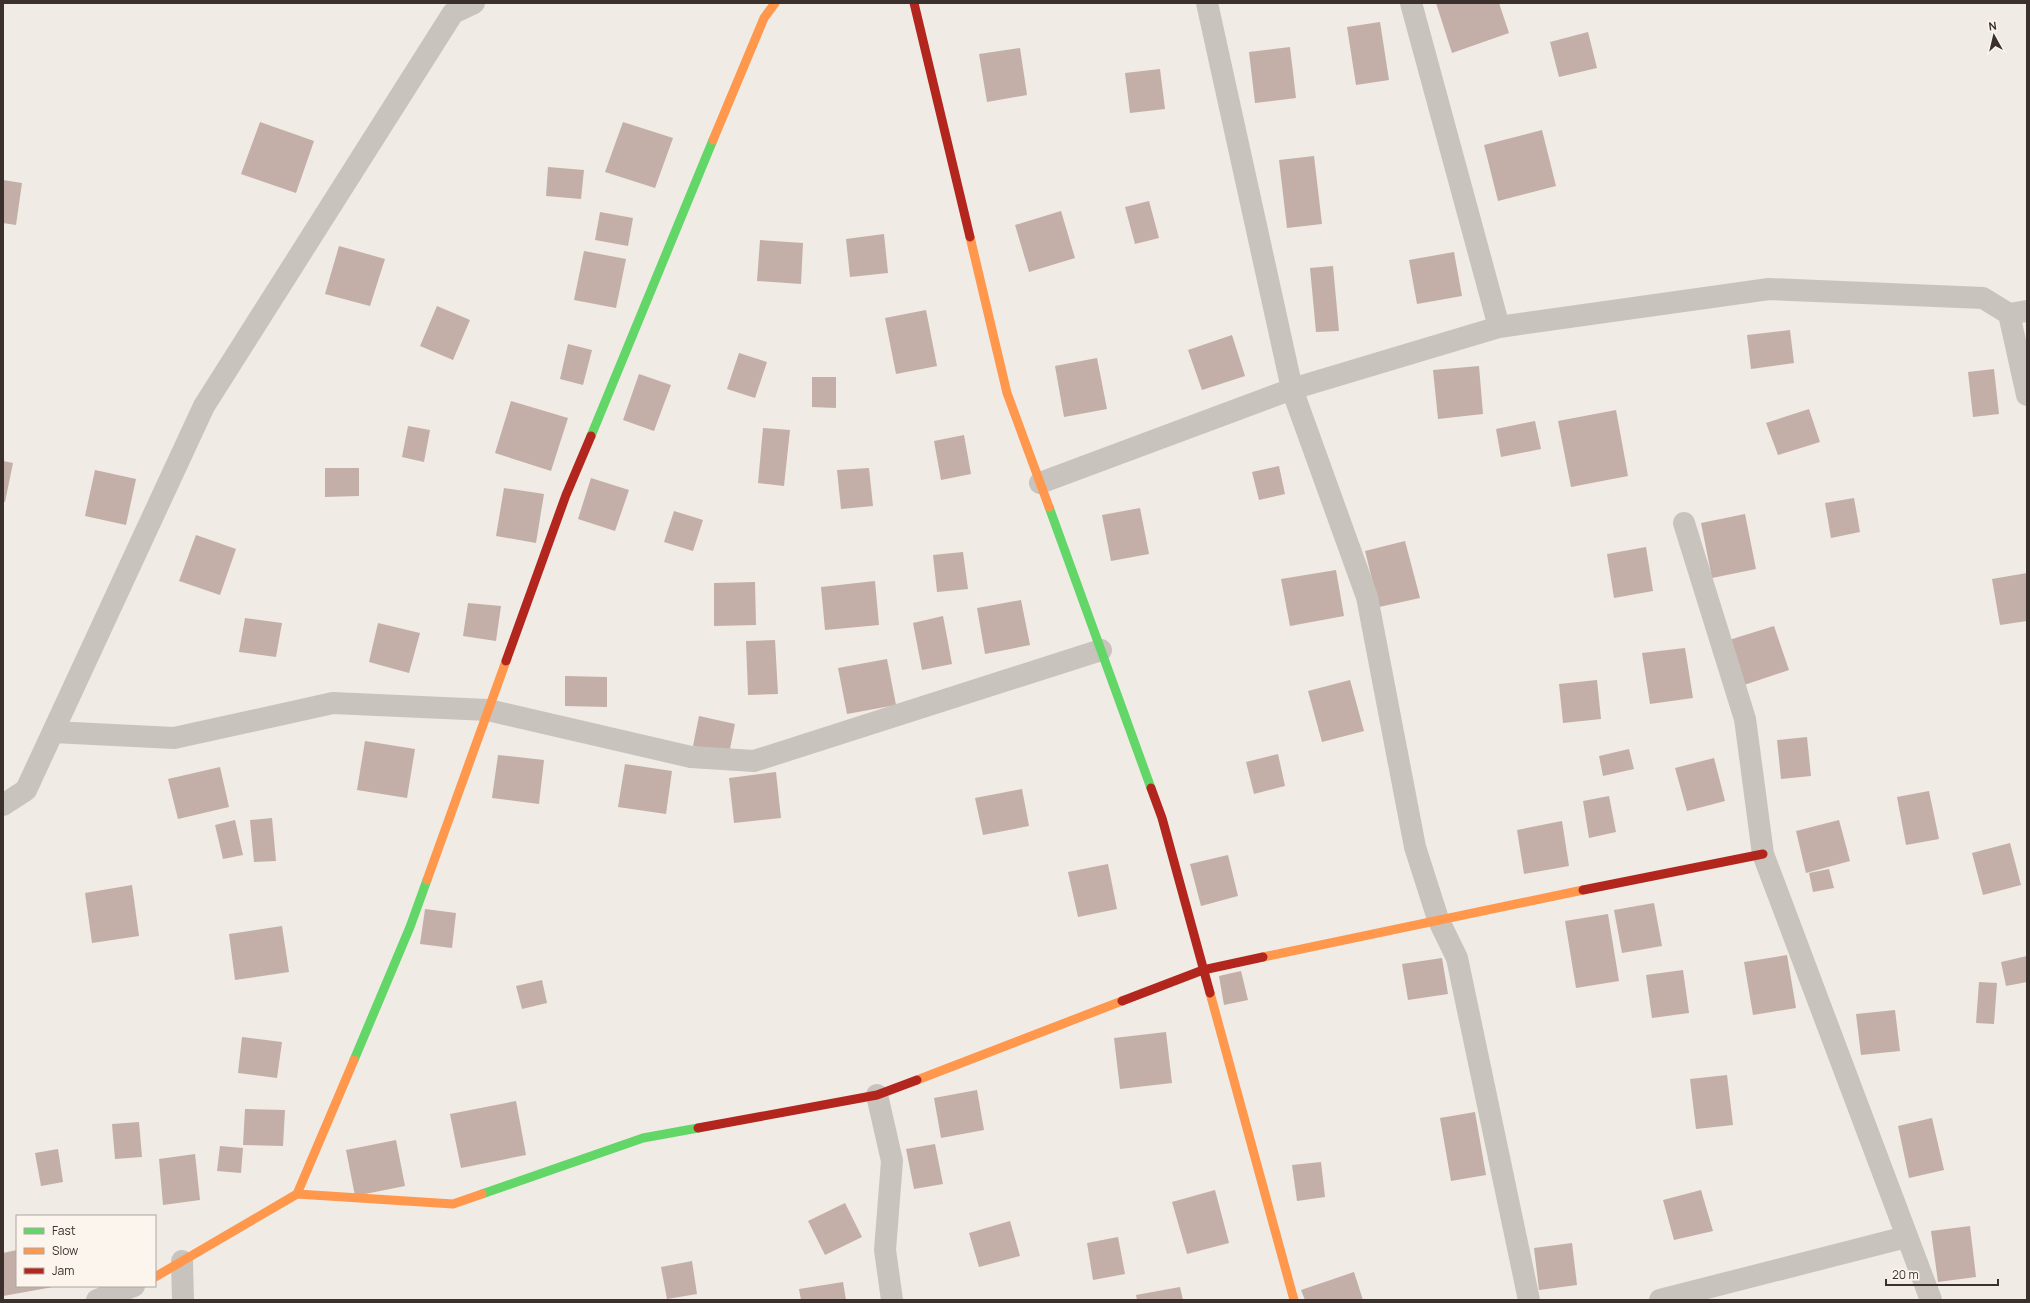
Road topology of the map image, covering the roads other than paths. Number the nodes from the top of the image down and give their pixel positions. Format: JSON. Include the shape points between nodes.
{"nodes":[{"id":1,"x":474,"y":3,"type":"edge"},
{"id":2,"x":775,"y":3,"type":"edge"},
{"id":3,"x":914,"y":3,"type":"edge"},
{"id":4,"x":1207,"y":3,"type":"edge"},
{"id":5,"x":1411,"y":3,"type":"edge"},
{"id":6,"x":453,"y":8,"type":"edge"},
{"id":7,"x":2018,"y":313,"type":"edge"},
{"id":8,"x":1500,"y":327,"type":"junction"},
{"id":9,"x":1292,"y":389,"type":"junction"},
{"id":10,"x":2027,"y":395,"type":"edge"},
{"id":11,"x":1040,"y":483,"type":"junction"},
{"id":12,"x":1684,"y":523,"type":"dead end"},
{"id":13,"x":1101,"y":650,"type":"junction"},
{"id":14,"x":488,"y":710,"type":"junction"},
{"id":15,"x":53,"y":732,"type":"junction"},
{"id":16,"x":3,"y":804,"type":"edge"},
{"id":17,"x":1763,"y":854,"type":"junction"},
{"id":18,"x":1438,"y":919,"type":"junction"},
{"id":19,"x":1203,"y":970,"type":"junction"},
{"id":20,"x":877,"y":1095,"type":"junction"},
{"id":21,"x":297,"y":1194,"type":"junction"},
{"id":22,"x":1906,"y":1237,"type":"junction"},
{"id":23,"x":182,"y":1261,"type":"junction"},
{"id":24,"x":156,"y":1276,"type":"edge"},
{"id":25,"x":131,"y":1287,"type":"edge"},
{"id":26,"x":97,"y":1300,"type":"edge"},
{"id":27,"x":182,"y":1300,"type":"edge"},
{"id":28,"x":892,"y":1300,"type":"edge"},
{"id":29,"x":1294,"y":1300,"type":"edge"},
{"id":30,"x":1529,"y":1300,"type":"edge"},
{"id":31,"x":1660,"y":1300,"type":"edge"},
{"id":32,"x":1931,"y":1300,"type":"edge"}],
"edges":[{"from":1,"to":6,"type":"street"},
{"from":2,"to":14,"type":"street","via":[[764,18],[566,495]]},
{"from":3,"to":11,"type":"street","via":[[1007,393]]},
{"from":4,"to":9,"type":"street"},
{"from":5,"to":8,"type":"street"},
{"from":6,"to":15,"type":"street","via":[[204,406]]},
{"from":7,"to":8,"type":"street","via":[[1984,298],[1769,289]]},
{"from":7,"to":10,"type":"street"},
{"from":8,"to":9,"type":"street"},
{"from":9,"to":11,"type":"street"},
{"from":9,"to":18,"type":"street","via":[[1367,597],[1415,847]]},
{"from":11,"to":13,"type":"street"},
{"from":12,"to":17,"type":"street","via":[[1744,719]]},
{"from":13,"to":14,"type":"street","via":[[754,761],[691,757]]},
{"from":13,"to":19,"type":"street","via":[[1162,818]]},
{"from":14,"to":15,"type":"street","via":[[333,703],[174,738]]},
{"from":14,"to":21,"type":"street","via":[[410,927]]},
{"from":15,"to":16,"type":"street","via":[[26,790]]},
{"from":17,"to":18,"type":"street"},
{"from":17,"to":22,"type":"street"},
{"from":18,"to":19,"type":"street"},
{"from":18,"to":30,"type":"street","via":[[1457,958]]},
{"from":19,"to":20,"type":"street"},
{"from":19,"to":29,"type":"street"},
{"from":20,"to":21,"type":"street","via":[[643,1138],[453,1204]]},
{"from":20,"to":28,"type":"street","via":[[892,1161],[885,1250]]},
{"from":21,"to":23,"type":"street"},
{"from":22,"to":31,"type":"street"},
{"from":22,"to":32,"type":"street"},
{"from":23,"to":24,"type":"street"},
{"from":23,"to":27,"type":"street"},
{"from":25,"to":26,"type":"street"}]}
